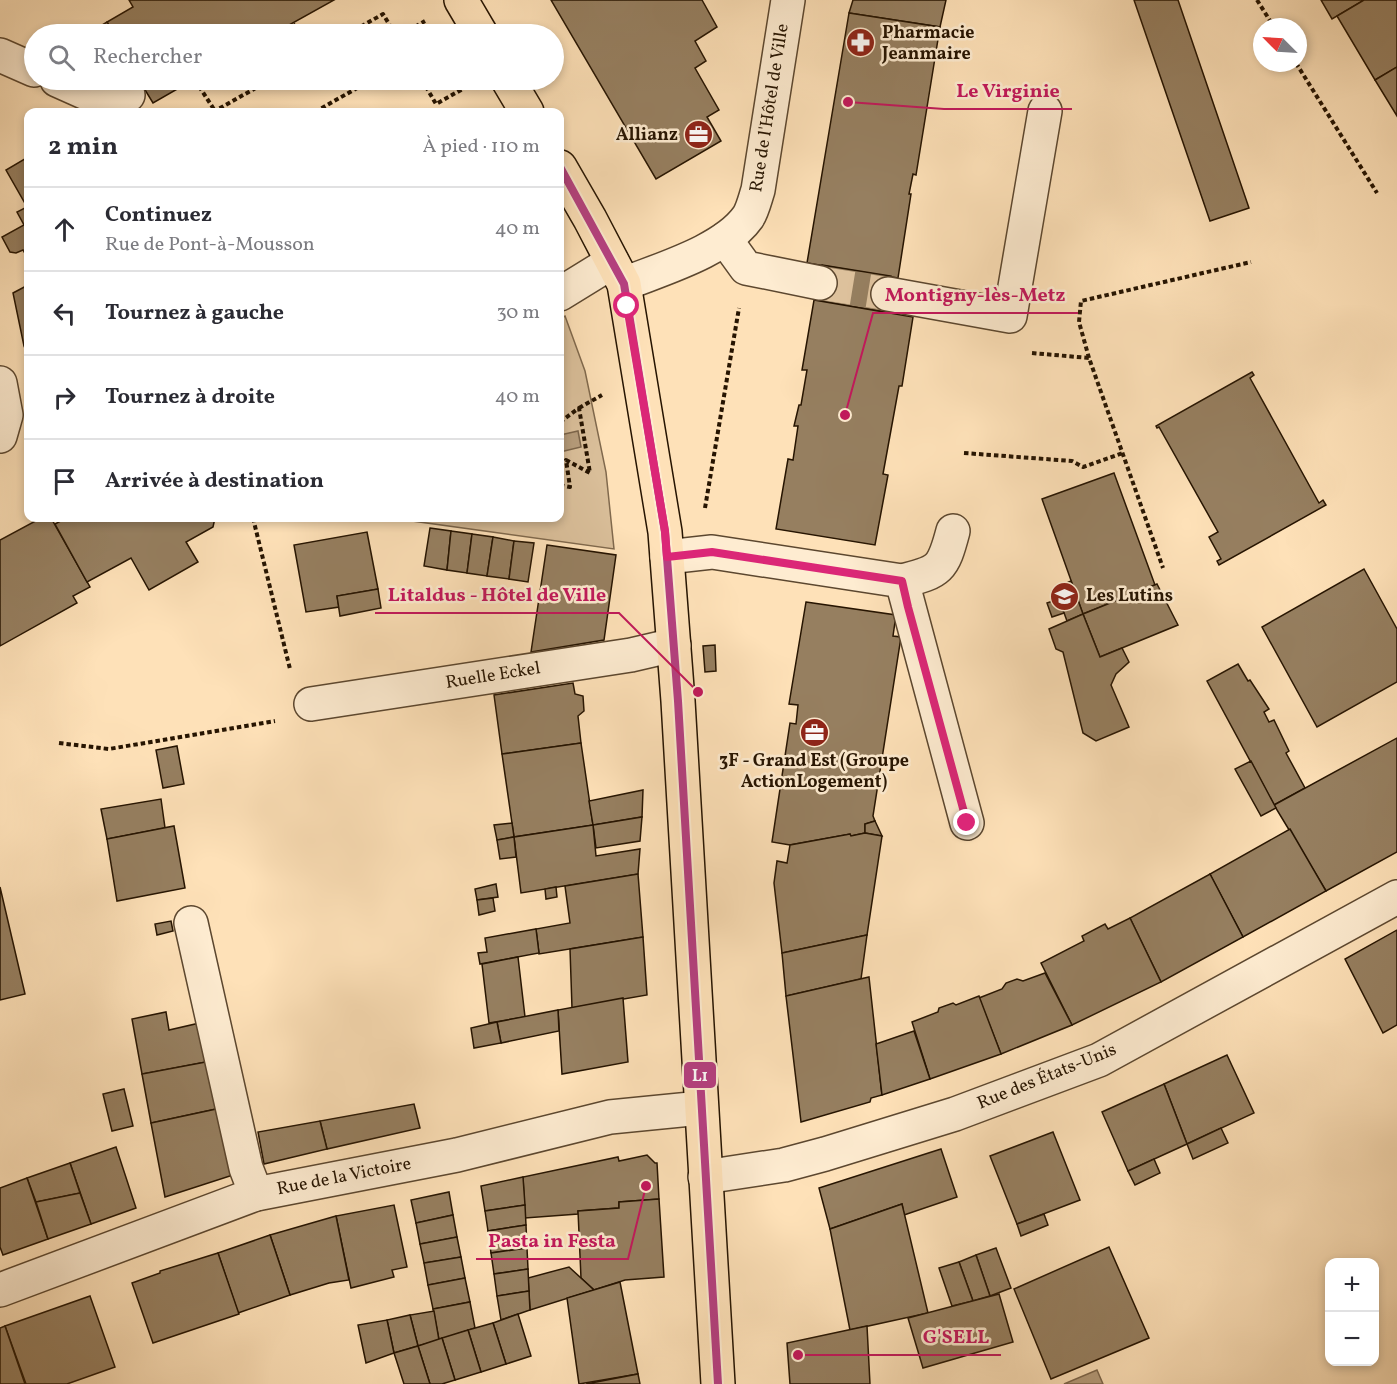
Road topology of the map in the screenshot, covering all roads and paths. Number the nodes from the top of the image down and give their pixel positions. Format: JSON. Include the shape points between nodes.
{"nodes":[{"id":1,"x":461,"y":0,"type":"edge"},
{"id":2,"x":788,"y":0,"type":"edge"},
{"id":3,"x":1257,"y":0,"type":"edge"},
{"id":4,"x":1268,"y":18,"type":"edge"},
{"id":5,"x":367,"y":24,"type":"edge"},
{"id":6,"x":389,"y":24,"type":"edge"},
{"id":7,"x":475,"y":24,"type":"edge"},
{"id":8,"x":0,"y":55,"type":"edge"},
{"id":9,"x":24,"y":66,"type":"edge"},
{"id":10,"x":1302,"y":72,"type":"edge"},
{"id":11,"x":80,"y":90,"type":"edge"},
{"id":12,"x":201,"y":90,"type":"edge"},
{"id":13,"x":252,"y":90,"type":"edge"},
{"id":14,"x":354,"y":90,"type":"edge"},
{"id":15,"x":428,"y":90,"type":"edge"},
{"id":16,"x":460,"y":90,"type":"edge"},
{"id":17,"x":514,"y":90,"type":"edge"},
{"id":18,"x":108,"y":102,"type":"edge"},
{"id":19,"x":212,"y":108,"type":"edge"},
{"id":20,"x":221,"y":108,"type":"edge"},
{"id":21,"x":322,"y":108,"type":"edge"},
{"id":22,"x":525,"y":108,"type":"edge"},
{"id":23,"x":1045,"y":111,"type":"dead end"},
{"id":24,"x":564,"y":174,"type":"edge"},
{"id":25,"x":1377,"y":193,"type":"dead end"},
{"id":26,"x":725,"y":239,"type":"junction"},
{"id":27,"x":1251,"y":262,"type":"dead end"},
{"id":28,"x":746,"y":268,"type":"junction"},
{"id":29,"x":618,"y":273,"type":"junction"},
{"id":30,"x":820,"y":283,"type":"tunnel mouth"},
{"id":31,"x":564,"y":293,"type":"edge"},
{"id":32,"x":888,"y":294,"type":"tunnel mouth"},
{"id":33,"x":1025,"y":352,"type":"dead end"},
{"id":34,"x":1089,"y":358,"type":"junction"},
{"id":35,"x":0,"y":383,"type":"edge"},
{"id":36,"x":564,"y":419,"type":"edge"},
{"id":37,"x":0,"y":436,"type":"edge"},
{"id":38,"x":964,"y":453,"type":"dead end"},
{"id":39,"x":1123,"y":453,"type":"junction"},
{"id":40,"x":564,"y":486,"type":"edge"},
{"id":41,"x":254,"y":522,"type":"edge"},
{"id":42,"x":953,"y":531,"type":"dead end"},
{"id":43,"x":712,"y":552,"type":"junction"},
{"id":44,"x":667,"y":557,"type":"junction"},
{"id":45,"x":1163,"y":568,"type":"dead end"},
{"id":46,"x":902,"y":581,"type":"junction"},
{"id":47,"x":674,"y":645,"type":"junction"},
{"id":48,"x":291,"y":673,"type":"dead end"},
{"id":49,"x":311,"y":705,"type":"dead end"},
{"id":50,"x":279,"y":720,"type":"dead end"},
{"id":51,"x":60,"y":743,"type":"dead end"},
{"id":52,"x":967,"y":823,"type":"dead end"},
{"id":53,"x":1397,"y":897,"type":"edge"},
{"id":54,"x":191,"y":923,"type":"dead end"},
{"id":55,"x":700,"y":1108,"type":"junction"},
{"id":56,"x":705,"y":1177,"type":"junction"},
{"id":57,"x":256,"y":1194,"type":"junction"},
{"id":58,"x":0,"y":1290,"type":"edge"},
{"id":59,"x":717,"y":1384,"type":"edge"}],
"edges":[{"from":1,"to":7,"type":"main road"},
{"from":2,"to":26,"type":"street","name":"Rue de l'Hôtel de Ville","via":[[758,190],[747,218]]},
{"from":3,"to":4,"type":"path"},
{"from":5,"to":6,"type":"path","via":[[383,14]]},
{"from":8,"to":9,"type":"street"},
{"from":10,"to":25,"type":"path"},
{"from":11,"to":18,"type":"street"},
{"from":12,"to":19,"type":"path"},
{"from":13,"to":20,"type":"path"},
{"from":14,"to":21,"type":"path"},
{"from":15,"to":16,"type":"path","via":[[436,104]]},
{"from":17,"to":22,"type":"main road"},
{"from":23,"to":32,"type":"street","via":[[1010,316]]},
{"from":24,"to":29,"type":"main road"},
{"from":26,"to":28,"type":"street"},
{"from":26,"to":29,"type":"street","name":"Rue de l'Hôtel de Ville","via":[[698,253]]},
{"from":27,"to":34,"type":"path","via":[[1081,301],[1079,322]]},
{"from":28,"to":30,"type":"street"},
{"from":28,"to":43,"type":"path","via":[[704,517]]},
{"from":29,"to":31,"type":"street","name":"Rue de l'Hôtel de Ville"},
{"from":29,"to":44,"type":"main road"},
{"from":33,"to":34,"type":"path"},
{"from":34,"to":39,"type":"path"},
{"from":35,"to":37,"type":"street","via":[[6,415]]},
{"from":36,"to":40,"type":"path","via":[[579,408],[590,473],[566,460],[570,487]]},
{"from":38,"to":39,"type":"path","via":[[1072,461],[1083,467]]},
{"from":39,"to":45,"type":"path"},
{"from":41,"to":48,"type":"path"},
{"from":42,"to":46,"type":"street","via":[[940,567],[927,575]]},
{"from":43,"to":44,"type":"street"},
{"from":43,"to":46,"type":"street"},
{"from":44,"to":47,"type":"main road"},
{"from":46,"to":52,"type":"street"},
{"from":47,"to":49,"type":"street","name":"Ruelle Eckel"},
{"from":47,"to":55,"type":"main road"},
{"from":50,"to":51,"type":"path","via":[[109,749]]},
{"from":53,"to":56,"type":"street","name":"Rue des États-Unis","via":[[1099,1060],[955,1114],[825,1154],[784,1165]]},
{"from":54,"to":57,"type":"street","via":[[246,1168]]},
{"from":55,"to":56,"type":"main road"},
{"from":55,"to":57,"type":"street","name":"Rue de la Victoire","via":[[610,1117],[457,1155]]},
{"from":56,"to":59,"type":"main road"},
{"from":57,"to":58,"type":"street","name":"Rue de la Victoire"}]}
